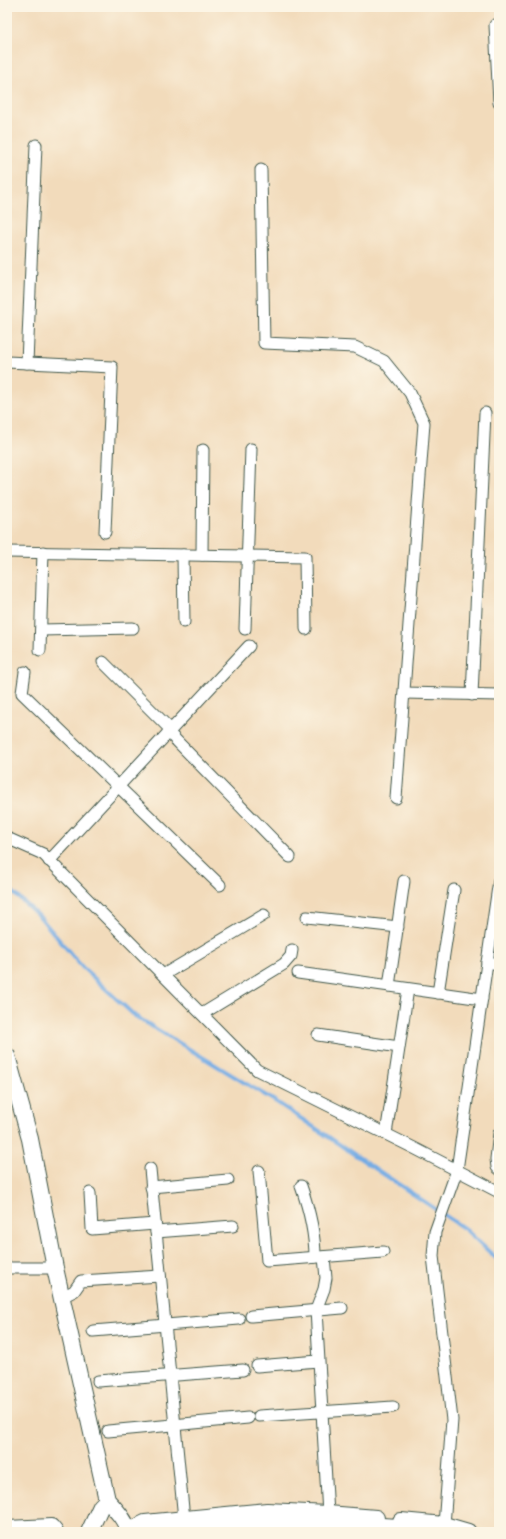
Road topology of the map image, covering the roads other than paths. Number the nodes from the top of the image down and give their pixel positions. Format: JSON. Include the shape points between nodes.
{"nodes":[{"id":1,"x":495,"y":24,"type":"dead end"},
{"id":2,"x":499,"y":103,"type":"edge"},
{"id":3,"x":36,"y":145,"type":"dead end"},
{"id":4,"x":261,"y":170,"type":"dead end"},
{"id":5,"x":7,"y":362,"type":"edge"},
{"id":6,"x":27,"y":363,"type":"junction"},
{"id":7,"x":485,"y":413,"type":"dead end"},
{"id":8,"x":251,"y":449,"type":"dead end"},
{"id":9,"x":203,"y":450,"type":"dead end"},
{"id":10,"x":105,"y":532,"type":"dead end"},
{"id":11,"x":7,"y":552,"type":"edge"},
{"id":12,"x":43,"y":552,"type":"junction"},
{"id":13,"x":183,"y":555,"type":"junction"},
{"id":14,"x":202,"y":555,"type":"junction"},
{"id":15,"x":248,"y":556,"type":"junction"},
{"id":16,"x":184,"y":622,"type":"dead end"},
{"id":17,"x":133,"y":628,"type":"dead end"},
{"id":18,"x":245,"y":629,"type":"dead end"},
{"id":19,"x":41,"y":630,"type":"junction"},
{"id":20,"x":306,"y":630,"type":"dead end"},
{"id":21,"x":249,"y":646,"type":"dead end"},
{"id":22,"x":40,"y":650,"type":"dead end"},
{"id":23,"x":103,"y":662,"type":"dead end"},
{"id":24,"x":25,"y":672,"type":"dead end"},
{"id":25,"x":404,"y":693,"type":"junction"},
{"id":26,"x":472,"y":695,"type":"junction"},
{"id":27,"x":499,"y":695,"type":"edge"},
{"id":28,"x":170,"y":731,"type":"junction"},
{"id":29,"x":118,"y":786,"type":"junction"},
{"id":30,"x":396,"y":798,"type":"dead end"},
{"id":31,"x":7,"y":838,"type":"edge"},
{"id":32,"x":290,"y":857,"type":"dead end"},
{"id":33,"x":49,"y":861,"type":"junction"},
{"id":34,"x":499,"y":880,"type":"edge"},
{"id":35,"x":404,"y":881,"type":"dead end"},
{"id":36,"x":220,"y":885,"type":"dead end"},
{"id":37,"x":454,"y":890,"type":"dead end"},
{"id":38,"x":264,"y":915,"type":"dead end"},
{"id":39,"x":307,"y":917,"type":"dead end"},
{"id":40,"x":398,"y":927,"type":"junction"},
{"id":41,"x":292,"y":950,"type":"dead end"},
{"id":42,"x":487,"y":962,"type":"junction"},
{"id":43,"x":499,"y":964,"type":"edge"},
{"id":44,"x":298,"y":973,"type":"dead end"},
{"id":45,"x":163,"y":975,"type":"junction"},
{"id":46,"x":389,"y":986,"type":"junction"},
{"id":47,"x":408,"y":989,"type":"junction"},
{"id":48,"x":438,"y":993,"type":"junction"},
{"id":49,"x":482,"y":999,"type":"junction"},
{"id":50,"x":202,"y":1014,"type":"junction"},
{"id":51,"x":318,"y":1035,"type":"dead end"},
{"id":52,"x":399,"y":1047,"type":"junction"},
{"id":53,"x":7,"y":1056,"type":"edge"},
{"id":54,"x":499,"y":1133,"type":"edge"},
{"id":55,"x":386,"y":1134,"type":"junction"},
{"id":56,"x":150,"y":1169,"type":"dead end"},
{"id":57,"x":499,"y":1169,"type":"edge"},
{"id":58,"x":457,"y":1170,"type":"junction"},
{"id":59,"x":259,"y":1171,"type":"dead end"},
{"id":60,"x":228,"y":1180,"type":"dead end"},
{"id":61,"x":301,"y":1186,"type":"dead end"},
{"id":62,"x":152,"y":1187,"type":"junction"},
{"id":63,"x":499,"y":1192,"type":"edge"},
{"id":64,"x":90,"y":1194,"type":"dead end"},
{"id":65,"x":233,"y":1226,"type":"dead end"},
{"id":66,"x":156,"y":1228,"type":"junction"},
{"id":67,"x":383,"y":1252,"type":"dead end"},
{"id":68,"x":319,"y":1257,"type":"junction"},
{"id":69,"x":7,"y":1268,"type":"edge"},
{"id":70,"x":55,"y":1268,"type":"junction"},
{"id":71,"x":160,"y":1276,"type":"junction"},
{"id":72,"x":62,"y":1297,"type":"junction"},
{"id":73,"x":342,"y":1308,"type":"dead end"},
{"id":74,"x":316,"y":1310,"type":"junction"},
{"id":75,"x":251,"y":1316,"type":"dead end"},
{"id":76,"x":239,"y":1319,"type":"dead end"},
{"id":77,"x":165,"y":1325,"type":"junction"},
{"id":78,"x":93,"y":1331,"type":"dead end"},
{"id":79,"x":318,"y":1362,"type":"junction"},
{"id":80,"x":257,"y":1366,"type":"dead end"},
{"id":81,"x":243,"y":1370,"type":"dead end"},
{"id":82,"x":170,"y":1376,"type":"junction"},
{"id":83,"x":98,"y":1381,"type":"dead end"},
{"id":84,"x":393,"y":1407,"type":"dead end"},
{"id":85,"x":321,"y":1411,"type":"junction"},
{"id":86,"x":174,"y":1424,"type":"junction"},
{"id":87,"x":108,"y":1431,"type":"dead end"},
{"id":88,"x":107,"y":1500,"type":"junction"},
{"id":89,"x":328,"y":1514,"type":"junction"},
{"id":90,"x":184,"y":1520,"type":"junction"},
{"id":91,"x":445,"y":1528,"type":"edge"},
{"id":92,"x":7,"y":1530,"type":"edge"},
{"id":93,"x":55,"y":1532,"type":"edge"},
{"id":94,"x":89,"y":1532,"type":"edge"},
{"id":95,"x":129,"y":1532,"type":"edge"},
{"id":96,"x":139,"y":1532,"type":"edge"},
{"id":97,"x":167,"y":1532,"type":"edge"},
{"id":98,"x":418,"y":1532,"type":"edge"},
{"id":99,"x":468,"y":1532,"type":"edge"}],
"edges":[{"from":1,"to":2,"type":"street"},
{"from":3,"to":6,"type":"street"},
{"from":4,"to":25,"type":"street","via":[[264,343],[355,347],[367,353],[384,362],[410,392],[424,423]]},
{"from":5,"to":6,"type":"street"},
{"from":6,"to":10,"type":"street","via":[[112,367]]},
{"from":7,"to":26,"type":"street"},
{"from":8,"to":15,"type":"street"},
{"from":9,"to":14,"type":"street"},
{"from":11,"to":12,"type":"street"},
{"from":12,"to":13,"type":"street"},
{"from":12,"to":19,"type":"street"},
{"from":13,"to":14,"type":"street"},
{"from":13,"to":16,"type":"street"},
{"from":14,"to":15,"type":"street"},
{"from":15,"to":18,"type":"street"},
{"from":15,"to":20,"type":"street","via":[[305,557]]},
{"from":17,"to":19,"type":"street"},
{"from":19,"to":22,"type":"street"},
{"from":21,"to":28,"type":"street"},
{"from":23,"to":28,"type":"street"},
{"from":24,"to":29,"type":"street","via":[[22,693]]},
{"from":25,"to":26,"type":"street"},
{"from":25,"to":30,"type":"street"},
{"from":26,"to":27,"type":"street"},
{"from":28,"to":29,"type":"street"},
{"from":28,"to":32,"type":"street"},
{"from":29,"to":33,"type":"street"},
{"from":29,"to":36,"type":"street"},
{"from":31,"to":33,"type":"street","via":[[43,854]]},
{"from":33,"to":45,"type":"street"},
{"from":34,"to":42,"type":"street"},
{"from":35,"to":40,"type":"street"},
{"from":37,"to":48,"type":"street"},
{"from":38,"to":45,"type":"street"},
{"from":39,"to":40,"type":"street"},
{"from":40,"to":46,"type":"street"},
{"from":41,"to":50,"type":"street","via":[[291,956],[284,964]]},
{"from":42,"to":43,"type":"street"},
{"from":42,"to":49,"type":"street"},
{"from":44,"to":46,"type":"street"},
{"from":45,"to":50,"type":"street"},
{"from":46,"to":47,"type":"street"},
{"from":47,"to":48,"type":"street"},
{"from":47,"to":52,"type":"street"},
{"from":48,"to":49,"type":"street"},
{"from":49,"to":58,"type":"street"},
{"from":50,"to":55,"type":"street","via":[[257,1070]]},
{"from":51,"to":52,"type":"street"},
{"from":52,"to":55,"type":"street"},
{"from":53,"to":70,"type":"street","via":[[30,1139]]},
{"from":54,"to":57,"type":"street","via":[[496,1159]]},
{"from":55,"to":58,"type":"street"},
{"from":56,"to":62,"type":"street"},
{"from":58,"to":63,"type":"street"},
{"from":58,"to":91,"type":"street","via":[[435,1232],[433,1256],[452,1420]]},
{"from":59,"to":68,"type":"street","via":[[267,1261]]},
{"from":60,"to":62,"type":"street"},
{"from":61,"to":68,"type":"street"},
{"from":62,"to":66,"type":"street"},
{"from":64,"to":66,"type":"street","via":[[92,1229]]},
{"from":65,"to":66,"type":"street"},
{"from":66,"to":71,"type":"street"},
{"from":67,"to":68,"type":"street"},
{"from":68,"to":74,"type":"street","via":[[326,1278]]},
{"from":69,"to":70,"type":"street"},
{"from":70,"to":72,"type":"street"},
{"from":71,"to":72,"type":"street","via":[[81,1281],[74,1292]]},
{"from":71,"to":77,"type":"street"},
{"from":72,"to":88,"type":"street"},
{"from":73,"to":74,"type":"street"},
{"from":74,"to":75,"type":"street"},
{"from":74,"to":79,"type":"street"},
{"from":76,"to":77,"type":"street"},
{"from":77,"to":78,"type":"street"},
{"from":77,"to":82,"type":"street"},
{"from":79,"to":80,"type":"street"},
{"from":79,"to":85,"type":"street"},
{"from":81,"to":82,"type":"street"},
{"from":82,"to":83,"type":"street"},
{"from":82,"to":86,"type":"street"},
{"from":84,"to":85,"type":"street"},
{"from":85,"to":86,"type":"street"},
{"from":85,"to":89,"type":"street"},
{"from":86,"to":87,"type":"street"},
{"from":86,"to":90,"type":"street"},
{"from":88,"to":94,"type":"street","via":[[101,1506]]},
{"from":88,"to":95,"type":"street","via":[[127,1525]]},
{"from":89,"to":90,"type":"street","via":[[267,1511]]},
{"from":89,"to":91,"type":"street"},
{"from":90,"to":96,"type":"street","via":[[145,1523],[139,1526]]},
{"from":91,"to":99,"type":"street"},
{"from":92,"to":93,"type":"street","via":[[43,1526],[51,1527]]},
{"from":97,"to":98,"type":"highway","via":[[267,1522]]}]}
